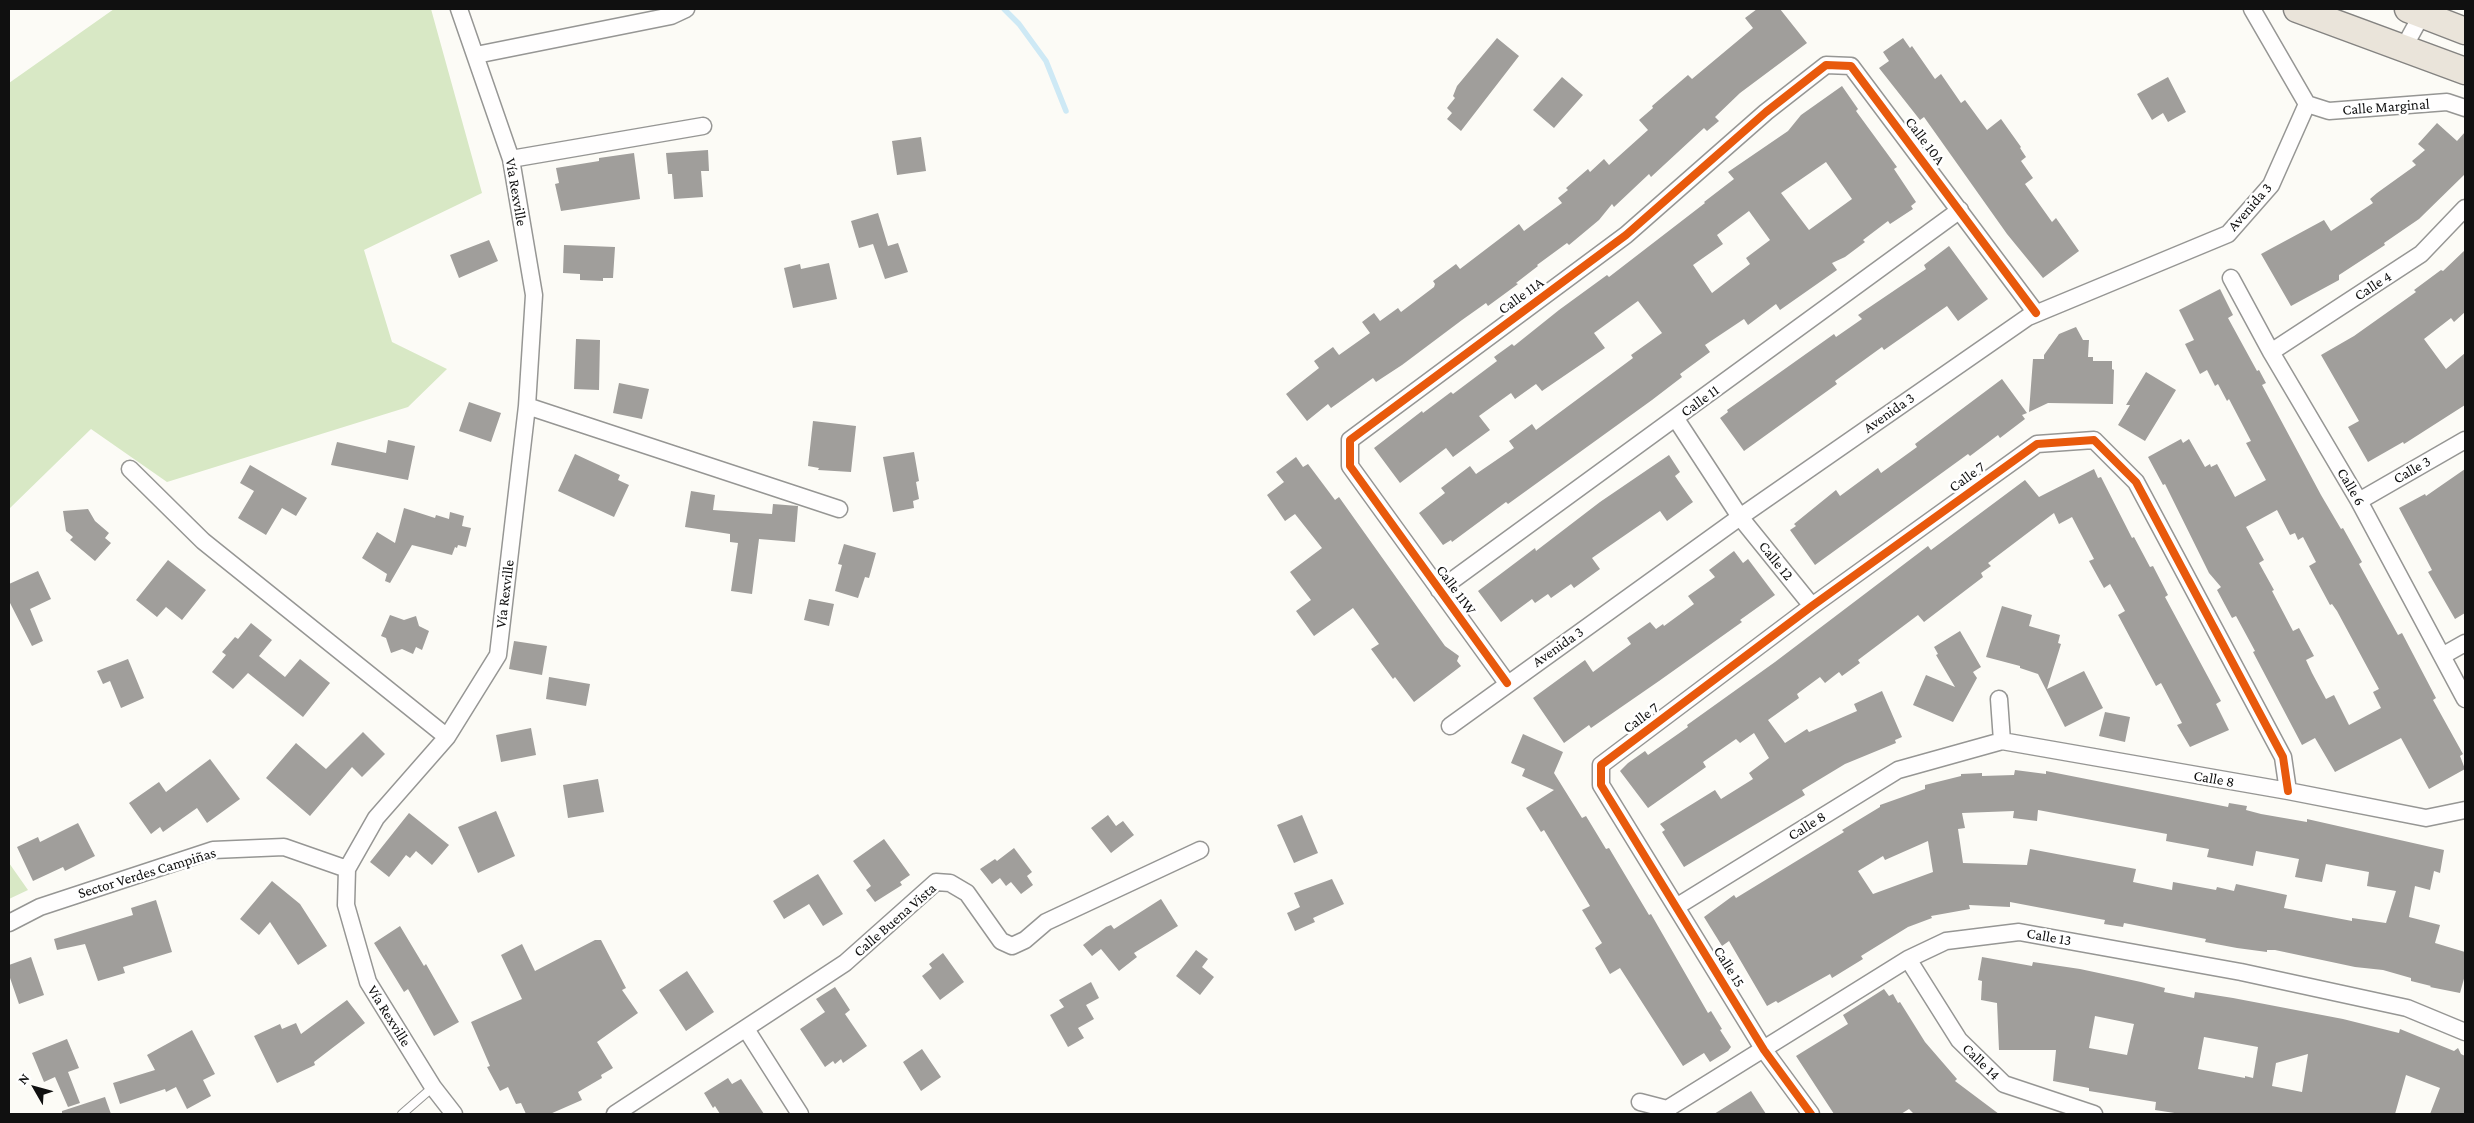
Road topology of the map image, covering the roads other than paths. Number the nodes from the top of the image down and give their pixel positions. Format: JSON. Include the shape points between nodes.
{"nodes":[{"id":1,"x":459,"y":9,"type":"edge"},
{"id":2,"x":686,"y":9,"type":"edge"},
{"id":3,"x":2252,"y":9,"type":"edge"},
{"id":4,"x":2297,"y":9,"type":"edge"},
{"id":5,"x":2418,"y":10,"type":"edge"},
{"id":6,"x":2465,"y":32,"type":"edge"},
{"id":7,"x":2404,"y":47,"type":"junction"},
{"id":8,"x":476,"y":55,"type":"junction"},
{"id":9,"x":2465,"y":71,"type":"edge"},
{"id":10,"x":2307,"y":104,"type":"junction"},
{"id":11,"x":2465,"y":108,"type":"edge"},
{"id":12,"x":1766,"y":112,"type":"joint"},
{"id":13,"x":703,"y":126,"type":"dead end"},
{"id":14,"x":512,"y":159,"type":"junction"},
{"id":15,"x":2465,"y":208,"type":"edge"},
{"id":16,"x":1960,"y":210,"type":"junction"},
{"id":17,"x":2231,"y":278,"type":"dead end"},
{"id":18,"x":2036,"y":313,"type":"junction"},
{"id":19,"x":2271,"y":352,"type":"junction"},
{"id":20,"x":527,"y":406,"type":"junction"},
{"id":21,"x":1676,"y":419,"type":"junction"},
{"id":22,"x":2465,"y":440,"type":"edge"},
{"id":23,"x":130,"y":469,"type":"dead end"},
{"id":24,"x":2359,"y":501,"type":"junction"},
{"id":25,"x":839,"y":509,"type":"dead end"},
{"id":26,"x":1384,"y":512,"type":"joint"},
{"id":27,"x":1740,"y":517,"type":"junction"},
{"id":28,"x":1439,"y":590,"type":"junction"},
{"id":29,"x":1812,"y":606,"type":"junction"},
{"id":30,"x":2465,"y":643,"type":"edge"},
{"id":31,"x":2442,"y":656,"type":"junction"},
{"id":32,"x":1507,"y":683,"type":"junction"},
{"id":33,"x":1999,"y":699,"type":"dead end"},
{"id":34,"x":2465,"y":699,"type":"edge"},
{"id":35,"x":1450,"y":726,"type":"dead end"},
{"id":36,"x":447,"y":737,"type":"junction"},
{"id":37,"x":2002,"y":741,"type":"junction"},
{"id":38,"x":2288,"y":791,"type":"junction"},
{"id":39,"x":2465,"y":810,"type":"edge"},
{"id":40,"x":1629,"y":831,"type":"joint"},
{"id":41,"x":1200,"y":850,"type":"dead end"},
{"id":42,"x":347,"y":869,"type":"junction"},
{"id":43,"x":1676,"y":907,"type":"junction"},
{"id":44,"x":9,"y":923,"type":"edge"},
{"id":45,"x":1908,"y":959,"type":"junction"},
{"id":46,"x":746,"y":1029,"type":"junction"},
{"id":47,"x":2465,"y":1032,"type":"edge"},
{"id":48,"x":1764,"y":1050,"type":"junction"},
{"id":49,"x":434,"y":1087,"type":"junction"},
{"id":50,"x":1640,"y":1102,"type":"dead end"},
{"id":51,"x":402,"y":1114,"type":"edge"},
{"id":52,"x":454,"y":1114,"type":"edge"},
{"id":53,"x":615,"y":1114,"type":"edge"},
{"id":54,"x":800,"y":1114,"type":"edge"},
{"id":55,"x":1811,"y":1114,"type":"edge"},
{"id":56,"x":2094,"y":1114,"type":"edge"}],
"edges":[{"from":1,"to":8,"type":"street","name":"Vía Rexville"},
{"from":2,"to":8,"type":"street","via":[[671,16]]},
{"from":3,"to":10,"type":"street"},
{"from":4,"to":7,"type":"highway"},
{"from":5,"to":6,"type":"highway"},
{"from":5,"to":7,"type":"street"},
{"from":7,"to":9,"type":"highway"},
{"from":8,"to":14,"type":"street","name":"Vía Rexville"},
{"from":10,"to":11,"type":"street","name":"Calle Marginal","via":[[2329,111],[2447,102]]},
{"from":10,"to":18,"type":"street","name":"Avenida 3","via":[[2271,185],[2228,234]]},
{"from":12,"to":16,"type":"street","name":"Calle 10A","via":[[1826,65],[1851,66]]},
{"from":12,"to":26,"type":"street","name":"Calle 11A","via":[[1626,235],[1350,440],[1350,466]]},
{"from":13,"to":14,"type":"street"},
{"from":14,"to":20,"type":"street","name":"Vía Rexville","via":[[534,295]]},
{"from":15,"to":19,"type":"street","name":"Calle 4","via":[[2421,254]]},
{"from":16,"to":18,"type":"street","name":"Calle 10A"},
{"from":16,"to":21,"type":"street","name":"Calle 11"},
{"from":17,"to":19,"type":"street","name":"Calle 6"},
{"from":18,"to":27,"type":"street","name":"Avenida 3"},
{"from":19,"to":24,"type":"street","name":"Calle 6"},
{"from":20,"to":25,"type":"street"},
{"from":20,"to":36,"type":"street","name":"Vía Rexville","via":[[498,655]]},
{"from":21,"to":27,"type":"street","name":"Calle 12"},
{"from":21,"to":28,"type":"street","name":"Calle 11"},
{"from":22,"to":24,"type":"street","name":"Calle 3"},
{"from":23,"to":36,"type":"street","via":[[203,542]]},
{"from":24,"to":31,"type":"street","name":"Calle 6"},
{"from":26,"to":28,"type":"street","name":"Calle 11W"},
{"from":27,"to":29,"type":"street","name":"Calle 12"},
{"from":27,"to":32,"type":"street","name":"Avenida 3"},
{"from":28,"to":32,"type":"street","name":"Calle 11W"},
{"from":29,"to":38,"type":"street","name":"Calle 7","via":[[2037,444],[2094,440],[2136,482],[2283,757]]},
{"from":29,"to":40,"type":"street","name":"Calle 7","via":[[1601,765],[1601,785]]},
{"from":30,"to":31,"type":"street"},
{"from":31,"to":34,"type":"street","name":"Calle 6"},
{"from":32,"to":35,"type":"street","name":"Avenida 3"},
{"from":33,"to":37,"type":"street"},
{"from":36,"to":42,"type":"street","name":"Vía Rexville","via":[[376,818]]},
{"from":37,"to":38,"type":"street","name":"Calle 8"},
{"from":37,"to":43,"type":"street","name":"Calle 8","via":[[1898,770]]},
{"from":38,"to":39,"type":"street","name":"Calle 8","via":[[2426,818]]},
{"from":40,"to":43,"type":"street","name":"Calle 15"},
{"from":41,"to":46,"type":"street","name":"Calle Buena Vista","via":[[1046,922],[1025,940],[1012,946],[1002,941],[967,893],[950,883],[936,882],[845,963]]},
{"from":42,"to":44,"type":"street","name":"Sector Verdes Campiñas","via":[[284,847],[213,850],[40,907]]},
{"from":42,"to":49,"type":"street","name":"Vía Rexville","via":[[346,905],[368,982]]},
{"from":43,"to":48,"type":"street","name":"Calle 15"},
{"from":45,"to":47,"type":"street","name":"Calle 13","via":[[1946,941],[2020,932],[2242,972],[2407,1008]]},
{"from":45,"to":48,"type":"street","name":"Calle 13"},
{"from":45,"to":56,"type":"street","name":"Calle 14","via":[[1959,1040],[2004,1084]]},
{"from":46,"to":53,"type":"street","name":"Calle Buena Vista"},
{"from":46,"to":54,"type":"street"},
{"from":48,"to":50,"type":"street","name":"Calle 13","via":[[1666,1109]]},
{"from":48,"to":55,"type":"street","name":"Calle 15"},
{"from":49,"to":51,"type":"lane"},
{"from":49,"to":52,"type":"street","name":"Vía Rexville"}]}
